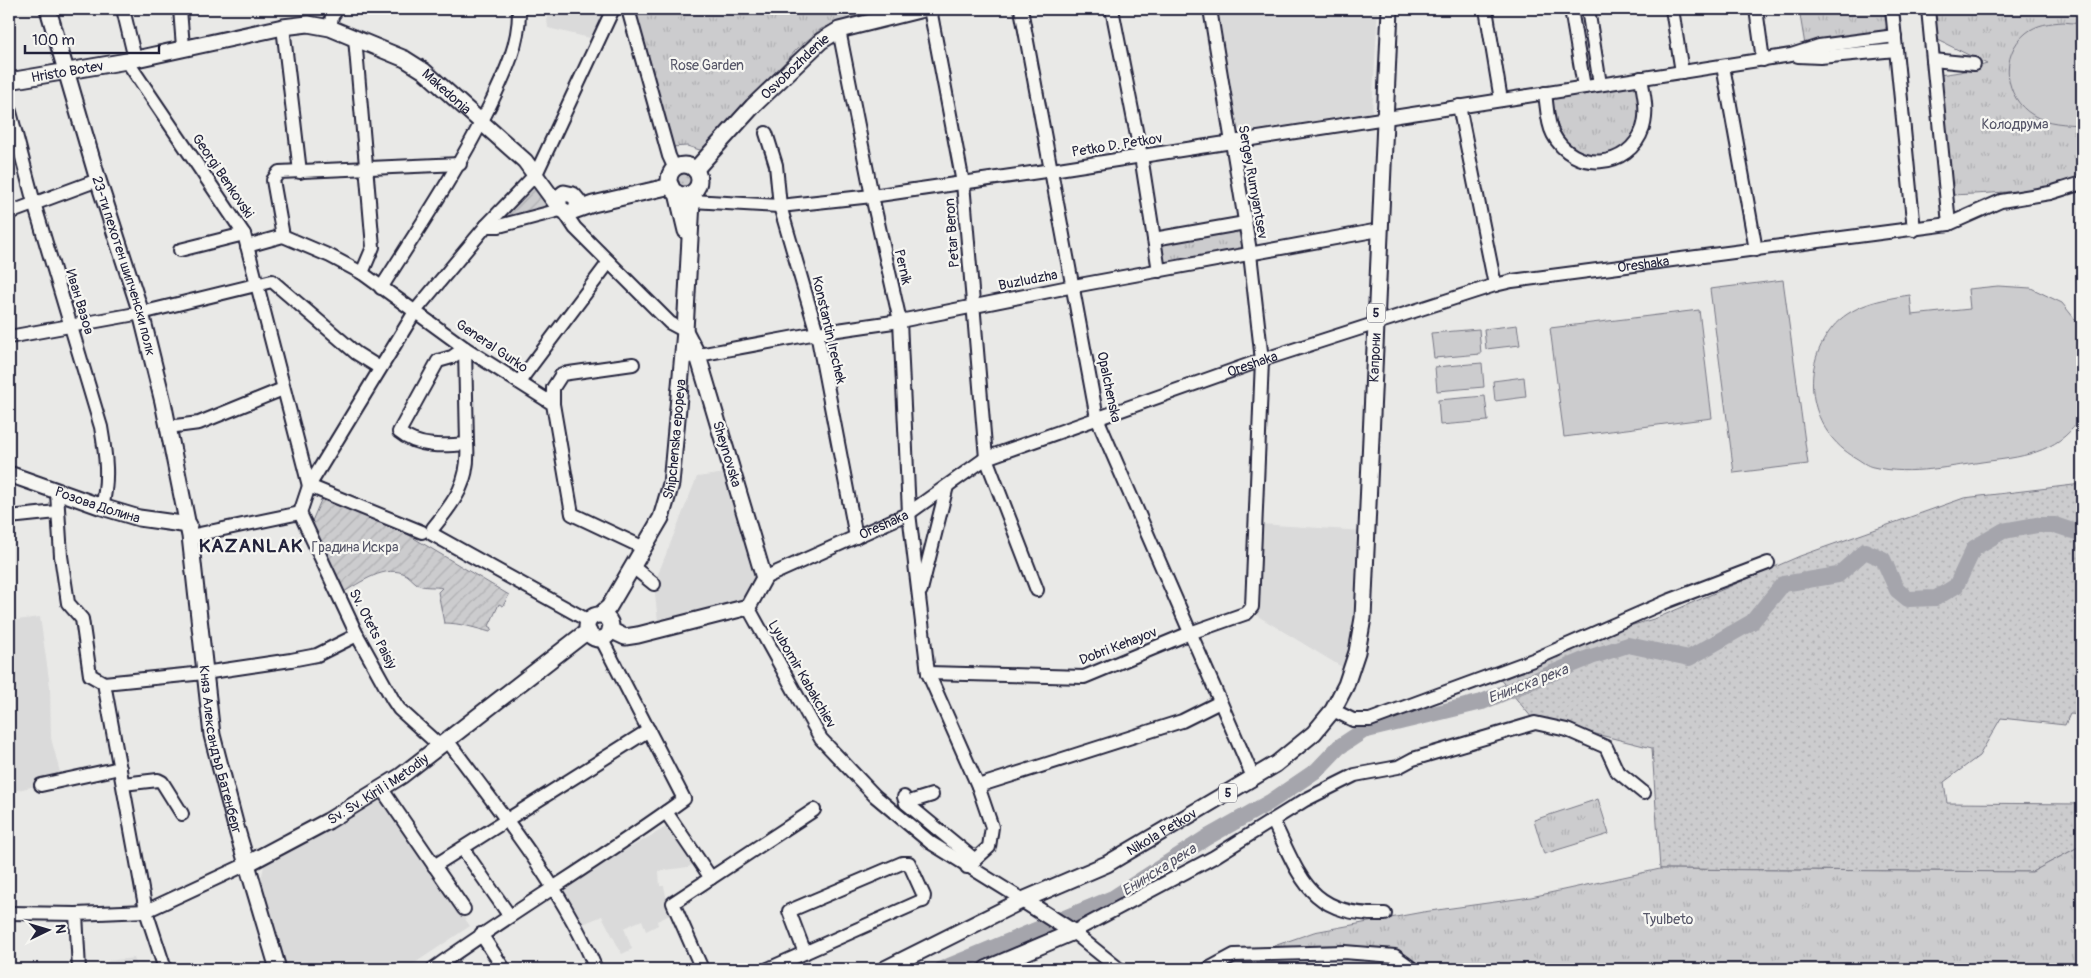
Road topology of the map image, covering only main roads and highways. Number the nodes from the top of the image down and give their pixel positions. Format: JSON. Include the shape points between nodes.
{"nodes":[{"id":1,"x":48,"y":9,"type":"edge"},
{"id":2,"x":923,"y":9,"type":"edge"},
{"id":3,"x":1390,"y":9,"type":"edge"},
{"id":4,"x":881,"y":14,"type":"edge"},
{"id":5,"x":334,"y":30,"type":"joint"},
{"id":6,"x":66,"y":71,"type":"junction"},
{"id":7,"x":9,"y":81,"type":"edge"},
{"id":8,"x":695,"y":170,"type":"junction"},
{"id":9,"x":674,"y":190,"type":"junction"},
{"id":10,"x":693,"y":196,"type":"junction"},
{"id":11,"x":690,"y":246,"type":"junction"},
{"id":12,"x":685,"y":332,"type":"junction"},
{"id":13,"x":9,"y":474,"type":"edge"},
{"id":14,"x":190,"y":531,"type":"junction"},
{"id":15,"x":1364,"y":618,"type":"joint"},
{"id":16,"x":598,"y":627,"type":"junction"},
{"id":17,"x":248,"y":864,"type":"junction"},
{"id":18,"x":1023,"y":900,"type":"junction"},
{"id":19,"x":278,"y":969,"type":"edge"},
{"id":20,"x":885,"y":969,"type":"edge"},
{"id":21,"x":986,"y":969,"type":"edge"}],
"edges":[{"from":1,"to":6,"type":"main road","name":"23-ти пехотен шипченски полк"},
{"from":2,"to":4,"type":"main road","name":"Osvobozhdenie"},
{"from":3,"to":15,"type":"main road","name":"Капрони","number":"5"},
{"from":4,"to":8,"type":"main road","name":"Osvobozhdenie","via":[[839,30],[803,56]]},
{"from":5,"to":6,"type":"main road","name":"Hristo Botev","via":[[308,24],[283,27]]},
{"from":5,"to":9,"type":"main road","name":"Makedonia","via":[[405,59],[424,71],[569,205]]},
{"from":6,"to":7,"type":"main road","name":"Hristo Botev"},
{"from":6,"to":14,"type":"main road","name":"23-ти пехотен шипченски полк","via":[[141,313]]},
{"from":8,"to":9,"type":"main road","via":[[687,166],[675,169],[670,177]]},
{"from":8,"to":10,"type":"main road","via":[[699,183]]},
{"from":9,"to":10,"type":"main road"},
{"from":9,"to":11,"type":"main road","name":"Shipchenska epopeya"},
{"from":10,"to":11,"type":"main road","name":"Shipchenska epopeya"},
{"from":11,"to":12,"type":"main road","name":"Shipchenska epopeya"},
{"from":12,"to":16,"type":"main road","name":"Shipchenska epopeya","via":[[671,484],[661,518]]},
{"from":12,"to":16,"type":"main road","name":"Sheynovska","via":[[698,356],[764,578],[748,607],[625,637]]},
{"from":13,"to":14,"type":"main road","name":"Розова Долина","via":[[102,507]]},
{"from":14,"to":17,"type":"main road","name":"Княз Александър Батенберг","via":[[212,735]]},
{"from":15,"to":18,"type":"main road","name":"Nikola Petkov","number":"5","via":[[1346,685],[1333,710],[1314,733],[1276,764],[1107,864]]},
{"from":16,"to":17,"type":"main road","name":"Sv. Sv. Kiril i Metodiy","via":[[581,636],[401,776],[328,821]]},
{"from":17,"to":19,"type":"main road","name":"Княз Александър Батенберг"},
{"from":18,"to":20,"type":"main road","name":"Nikola Petkov","number":"5"},
{"from":18,"to":21,"type":"main road","via":[[1069,929]]}]}
